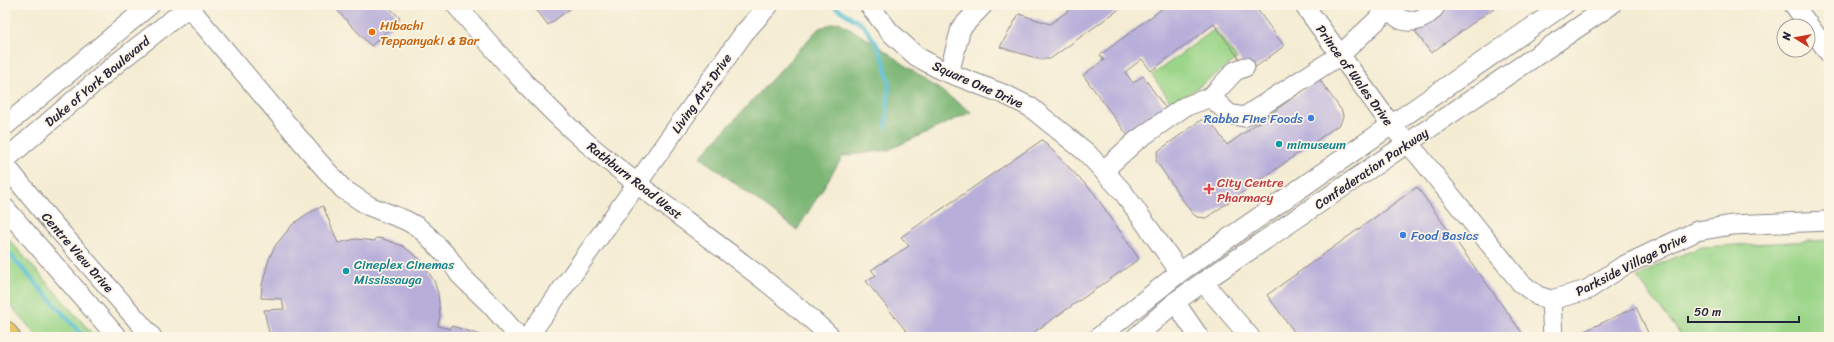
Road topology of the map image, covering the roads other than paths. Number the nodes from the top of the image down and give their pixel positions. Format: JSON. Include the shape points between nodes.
{"nodes":[{"id":1,"x":150,"y":5,"type":"edge"},
{"id":2,"x":456,"y":5,"type":"edge"},
{"id":3,"x":769,"y":5,"type":"edge"},
{"id":4,"x":870,"y":5,"type":"edge"},
{"id":5,"x":983,"y":5,"type":"edge"},
{"id":6,"x":1304,"y":5,"type":"edge"},
{"id":7,"x":1436,"y":5,"type":"edge"},
{"id":8,"x":1564,"y":5,"type":"edge"},
{"id":9,"x":1611,"y":5,"type":"edge"},
{"id":10,"x":1794,"y":5,"type":"edge"},
{"id":11,"x":189,"y":6,"type":"edge"},
{"id":12,"x":1389,"y":7,"type":"edge"},
{"id":13,"x":1829,"y":53,"type":"edge"},
{"id":14,"x":1340,"y":55,"type":"junction"},
{"id":15,"x":1246,"y":67,"type":"dead end"},
{"id":16,"x":949,"y":73,"type":"junction"},
{"id":17,"x":1211,"y":97,"type":"junction"},
{"id":18,"x":1391,"y":125,"type":"junction"},
{"id":19,"x":5,"y":126,"type":"edge"},
{"id":20,"x":1407,"y":144,"type":"junction"},
{"id":21,"x":5,"y":160,"type":"edge"},
{"id":22,"x":5,"y":164,"type":"edge"},
{"id":23,"x":1104,"y":170,"type":"junction"},
{"id":24,"x":637,"y":183,"type":"junction"},
{"id":25,"x":5,"y":208,"type":"edge"},
{"id":26,"x":1829,"y":221,"type":"edge"},
{"id":27,"x":1180,"y":272,"type":"junction"},
{"id":28,"x":1203,"y":282,"type":"junction"},
{"id":29,"x":1551,"y":300,"type":"junction"},
{"id":30,"x":1175,"y":302,"type":"junction"},
{"id":31,"x":5,"y":332,"type":"edge"},
{"id":32,"x":9,"y":337,"type":"edge"},
{"id":33,"x":117,"y":337,"type":"edge"},
{"id":34,"x":152,"y":337,"type":"edge"},
{"id":35,"x":519,"y":337,"type":"edge"},
{"id":36,"x":528,"y":337,"type":"edge"},
{"id":37,"x":831,"y":337,"type":"edge"},
{"id":38,"x":1099,"y":337,"type":"edge"},
{"id":39,"x":1136,"y":337,"type":"edge"},
{"id":40,"x":1199,"y":337,"type":"edge"},
{"id":41,"x":1250,"y":337,"type":"edge"},
{"id":42,"x":1553,"y":337,"type":"edge"}],
"edges":[{"from":1,"to":19,"type":"street","name":"Duke of York Boulevard"},
{"from":2,"to":24,"type":"street","name":"Rathburn Road West","via":[[560,119]]},
{"from":3,"to":24,"type":"street","name":"Living Arts Drive","via":[[744,33]]},
{"from":4,"to":16,"type":"street","name":"Square One Drive","via":[[890,32],[916,56]]},
{"from":5,"to":16,"type":"street","via":[[961,28]]},
{"from":6,"to":14,"type":"street","name":"Prince of Wales Drive"},
{"from":7,"to":12,"type":"street","via":[[1431,13],[1416,21],[1400,19]]},
{"from":8,"to":18,"type":"street","name":"Confederation Parkway"},
{"from":9,"to":20,"type":"street","name":"Confederation Parkway"},
{"from":10,"to":13,"type":"street"},
{"from":11,"to":21,"type":"street","name":"Duke of York Boulevard"},
{"from":11,"to":35,"type":"street","via":[[343,189],[369,206],[418,227]]},
{"from":12,"to":14,"type":"street"},
{"from":14,"to":17,"type":"street","via":[[1244,117],[1229,114]]},
{"from":14,"to":18,"type":"street","name":"Prince of Wales Drive"},
{"from":15,"to":17,"type":"street","via":[[1235,71]]},
{"from":16,"to":23,"type":"street","name":"Square One Drive","via":[[1030,107]]},
{"from":17,"to":23,"type":"street","via":[[1184,107],[1136,142]]},
{"from":18,"to":20,"type":"street","name":"Prince of Wales Drive"},
{"from":18,"to":27,"type":"street","name":"Confederation Parkway"},
{"from":20,"to":28,"type":"street","name":"Confederation Parkway"},
{"from":20,"to":29,"type":"street","via":[[1521,283],[1538,296]]},
{"from":22,"to":34,"type":"street","name":"Centre View Drive","via":[[49,219]]},
{"from":23,"to":27,"type":"street","name":"Square One Drive","via":[[1123,192]]},
{"from":24,"to":36,"type":"street","name":"Living Arts Drive"},
{"from":24,"to":37,"type":"street","name":"Rathburn Road West","via":[[744,264]]},
{"from":25,"to":33,"type":"street","name":"Centre View Drive"},
{"from":26,"to":29,"type":"street","name":"Parkside Village Drive","via":[[1732,225],[1697,230],[1622,266],[1587,290]]},
{"from":27,"to":38,"type":"street","name":"Confederation Parkway"},
{"from":28,"to":30,"type":"street","name":"Confederation Parkway"},
{"from":28,"to":41,"type":"street"},
{"from":29,"to":42,"type":"street"},
{"from":30,"to":39,"type":"street","name":"Confederation Parkway"},
{"from":30,"to":40,"type":"street"},
{"from":31,"to":32,"type":"highway"}]}
